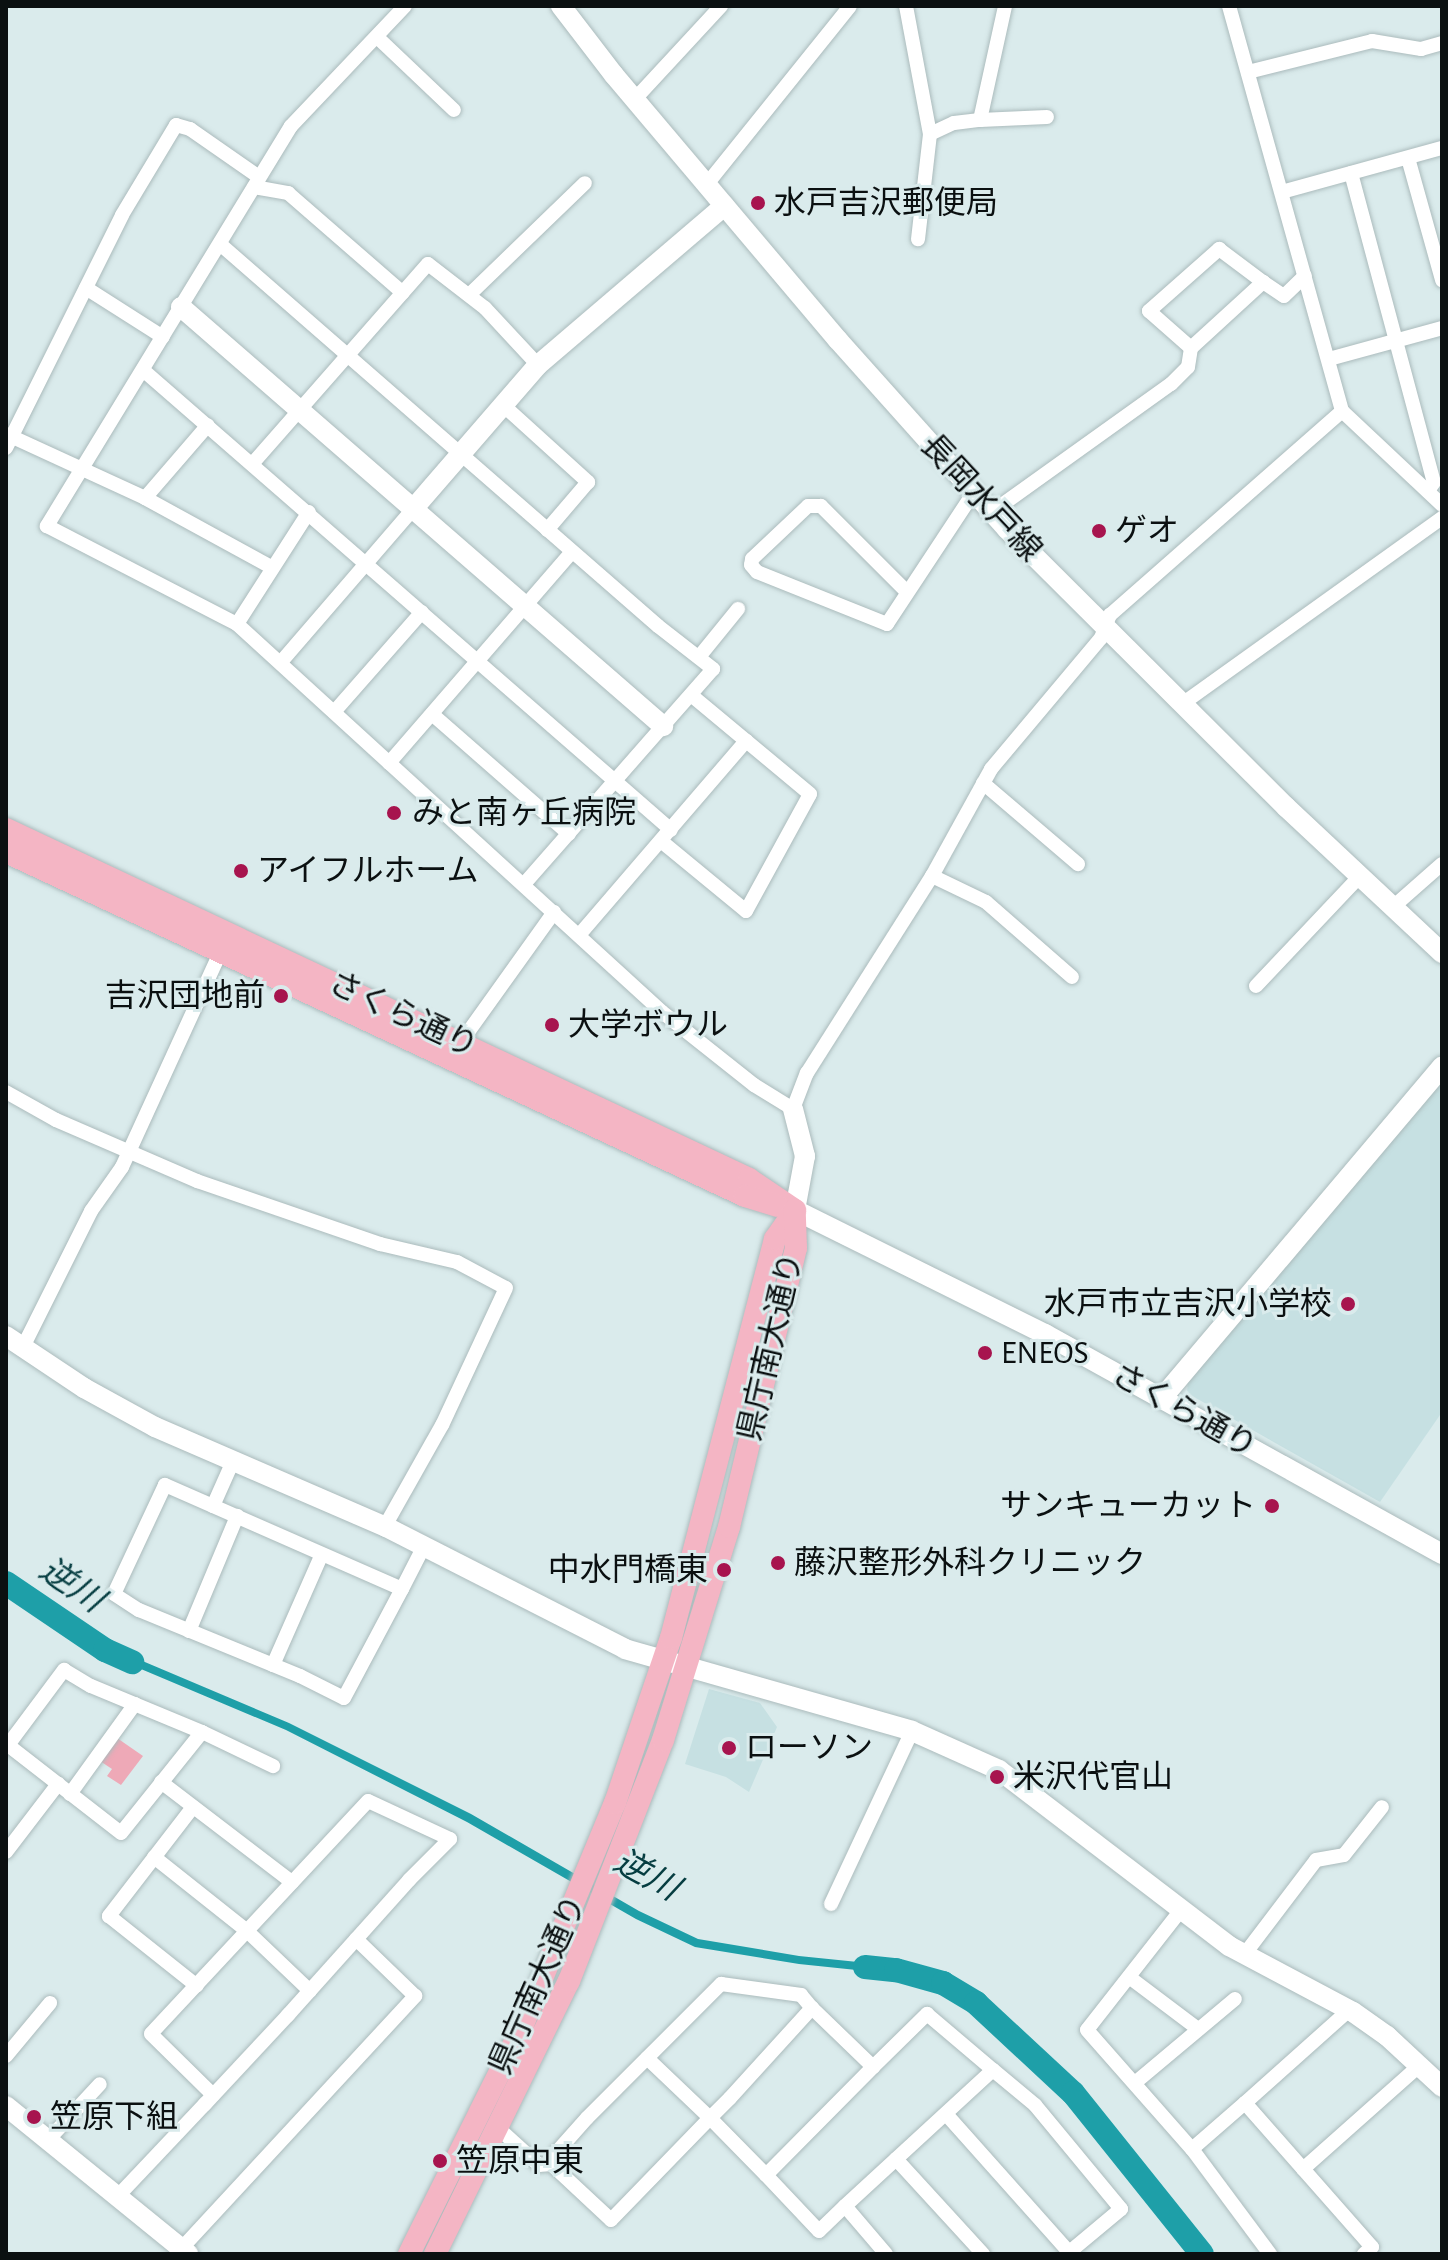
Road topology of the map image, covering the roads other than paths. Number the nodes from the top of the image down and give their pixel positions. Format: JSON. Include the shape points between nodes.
{"nodes":[{"id":1,"x":405,"y":6,"type":"edge"},
{"id":2,"x":561,"y":6,"type":"edge"},
{"id":3,"x":721,"y":6,"type":"edge"},
{"id":4,"x":850,"y":6,"type":"edge"},
{"id":5,"x":906,"y":6,"type":"edge"},
{"id":6,"x":1005,"y":6,"type":"edge"},
{"id":7,"x":1229,"y":6,"type":"edge"},
{"id":8,"x":377,"y":37,"type":"junction"},
{"id":9,"x":1442,"y":43,"type":"edge"},
{"id":10,"x":1248,"y":72,"type":"junction"},
{"id":11,"x":635,"y":99,"type":"junction"},
{"id":12,"x":454,"y":110,"type":"dead end"},
{"id":13,"x":1047,"y":117,"type":"dead end"},
{"id":14,"x":980,"y":120,"type":"junction"},
{"id":15,"x":930,"y":134,"type":"junction"},
{"id":16,"x":1442,"y":148,"type":"edge"},
{"id":17,"x":1408,"y":158,"type":"junction"},
{"id":18,"x":1351,"y":173,"type":"junction"},
{"id":19,"x":256,"y":182,"type":"junction"},
{"id":20,"x":585,"y":183,"type":"dead end"},
{"id":21,"x":707,"y":184,"type":"junction"},
{"id":22,"x":1282,"y":192,"type":"junction"},
{"id":23,"x":724,"y":206,"type":"junction"},
{"id":24,"x":918,"y":239,"type":"dead end"},
{"id":25,"x":220,"y":244,"type":"junction"},
{"id":26,"x":1305,"y":276,"type":"junction"},
{"id":27,"x":1442,"y":280,"type":"edge"},
{"id":28,"x":1263,"y":282,"type":"junction"},
{"id":29,"x":86,"y":288,"type":"junction"},
{"id":30,"x":403,"y":293,"type":"junction"},
{"id":31,"x":469,"y":295,"type":"junction"},
{"id":32,"x":181,"y":307,"type":"junction"},
{"id":33,"x":1442,"y":328,"type":"edge"},
{"id":34,"x":163,"y":337,"type":"junction"},
{"id":35,"x":1396,"y":341,"type":"junction"},
{"id":36,"x":1191,"y":348,"type":"junction"},
{"id":37,"x":348,"y":356,"type":"junction"},
{"id":38,"x":1329,"y":359,"type":"junction"},
{"id":39,"x":538,"y":365,"type":"junction"},
{"id":40,"x":143,"y":370,"type":"junction"},
{"id":41,"x":503,"y":405,"type":"junction"},
{"id":42,"x":301,"y":410,"type":"junction"},
{"id":43,"x":1342,"y":411,"type":"junction"},
{"id":44,"x":208,"y":425,"type":"junction"},
{"id":45,"x":8,"y":440,"type":"edge"},
{"id":46,"x":460,"y":454,"type":"junction"},
{"id":47,"x":253,"y":463,"type":"junction"},
{"id":48,"x":81,"y":468,"type":"junction"},
{"id":49,"x":1428,"y":491,"type":"junction"},
{"id":50,"x":974,"y":492,"type":"junction"},
{"id":51,"x":145,"y":498,"type":"junction"},
{"id":52,"x":1442,"y":505,"type":"edge"},
{"id":53,"x":414,"y":508,"type":"junction"},
{"id":54,"x":309,"y":512,"type":"junction"},
{"id":55,"x":992,"y":512,"type":"junction"},
{"id":56,"x":1442,"y":518,"type":"edge"},
{"id":57,"x":547,"y":530,"type":"junction"},
{"id":58,"x":572,"y":552,"type":"junction"},
{"id":59,"x":367,"y":563,"type":"junction"},
{"id":60,"x":271,"y":567,"type":"junction"},
{"id":61,"x":907,"y":592,"type":"junction"},
{"id":62,"x":524,"y":606,"type":"junction"},
{"id":63,"x":738,"y":609,"type":"dead end"},
{"id":64,"x":422,"y":612,"type":"junction"},
{"id":65,"x":237,"y":624,"type":"junction"},
{"id":66,"x":1105,"y":627,"type":"junction"},
{"id":67,"x":699,"y":657,"type":"junction"},
{"id":68,"x":478,"y":660,"type":"junction"},
{"id":69,"x":281,"y":662,"type":"junction"},
{"id":70,"x":691,"y":695,"type":"junction"},
{"id":71,"x":1182,"y":704,"type":"junction"},
{"id":72,"x":334,"y":712,"type":"junction"},
{"id":73,"x":432,"y":714,"type":"junction"},
{"id":74,"x":663,"y":726,"type":"junction"},
{"id":75,"x":746,"y":741,"type":"junction"},
{"id":76,"x":389,"y":763,"type":"junction"},
{"id":77,"x":616,"y":781,"type":"junction"},
{"id":78,"x":983,"y":783,"type":"junction"},
{"id":79,"x":6,"y":829,"type":"edge"},
{"id":80,"x":569,"y":834,"type":"junction"},
{"id":81,"x":666,"y":835,"type":"junction"},
{"id":82,"x":6,"y":852,"type":"edge"},
{"id":83,"x":1078,"y":864,"type":"dead end"},
{"id":84,"x":1442,"y":864,"type":"edge"},
{"id":85,"x":932,"y":876,"type":"junction"},
{"id":86,"x":1360,"y":876,"type":"junction"},
{"id":87,"x":524,"y":884,"type":"junction"},
{"id":88,"x":1393,"y":907,"type":"junction"},
{"id":89,"x":554,"y":912,"type":"junction"},
{"id":90,"x":580,"y":934,"type":"junction"},
{"id":91,"x":225,"y":943,"type":"junction"},
{"id":92,"x":1442,"y":953,"type":"edge"},
{"id":93,"x":1072,"y":977,"type":"dead end"},
{"id":94,"x":1256,"y":986,"type":"dead end"},
{"id":95,"x":461,"y":1042,"type":"junction"},
{"id":96,"x":1442,"y":1067,"type":"edge"},
{"id":97,"x":6,"y":1092,"type":"edge"},
{"id":98,"x":793,"y":1109,"type":"junction"},
{"id":99,"x":129,"y":1151,"type":"junction"},
{"id":100,"x":795,"y":1210,"type":"junction"},
{"id":101,"x":14,"y":1341,"type":"edge"},
{"id":102,"x":1162,"y":1398,"type":"junction"},
{"id":103,"x":233,"y":1461,"type":"junction"},
{"id":104,"x":213,"y":1506,"type":"junction"},
{"id":105,"x":237,"y":1516,"type":"junction"},
{"id":106,"x":385,"y":1526,"type":"junction"},
{"id":107,"x":424,"y":1546,"type":"junction"},
{"id":108,"x":322,"y":1554,"type":"junction"},
{"id":109,"x":1442,"y":1554,"type":"edge"},
{"id":110,"x":402,"y":1589,"type":"junction"},
{"id":111,"x":189,"y":1631,"type":"junction"},
{"id":112,"x":664,"y":1662,"type":"junction"},
{"id":113,"x":273,"y":1665,"type":"junction"},
{"id":114,"x":688,"y":1668,"type":"junction"},
{"id":115,"x":135,"y":1704,"type":"junction"},
{"id":116,"x":912,"y":1731,"type":"junction"},
{"id":117,"x":202,"y":1732,"type":"junction"},
{"id":118,"x":273,"y":1766,"type":"dead end"},
{"id":119,"x":161,"y":1782,"type":"junction"},
{"id":120,"x":58,"y":1784,"type":"junction"},
{"id":121,"x":70,"y":1794,"type":"junction"},
{"id":122,"x":193,"y":1807,"type":"junction"},
{"id":123,"x":1382,"y":1807,"type":"dead end"},
{"id":124,"x":6,"y":1852,"type":"edge"},
{"id":125,"x":154,"y":1857,"type":"junction"},
{"id":126,"x":292,"y":1882,"type":"junction"},
{"id":127,"x":831,"y":1904,"type":"dead end"},
{"id":128,"x":1181,"y":1910,"type":"junction"},
{"id":129,"x":247,"y":1931,"type":"junction"},
{"id":130,"x":356,"y":1939,"type":"junction"},
{"id":131,"x":1244,"y":1955,"type":"junction"},
{"id":132,"x":1129,"y":1977,"type":"junction"},
{"id":133,"x":197,"y":1986,"type":"junction"},
{"id":134,"x":310,"y":1991,"type":"junction"},
{"id":135,"x":1235,"y":1999,"type":"dead end"},
{"id":136,"x":50,"y":2003,"type":"dead end"},
{"id":137,"x":812,"y":2008,"type":"junction"},
{"id":138,"x":1349,"y":2010,"type":"junction"},
{"id":139,"x":1198,"y":2029,"type":"junction"},
{"id":140,"x":6,"y":2056,"type":"edge"},
{"id":141,"x":647,"y":2058,"type":"junction"},
{"id":142,"x":1419,"y":2066,"type":"junction"},
{"id":143,"x":873,"y":2067,"type":"junction"},
{"id":144,"x":993,"y":2070,"type":"junction"},
{"id":145,"x":1136,"y":2082,"type":"junction"},
{"id":146,"x":100,"y":2084,"type":"dead end"},
{"id":147,"x":1442,"y":2087,"type":"edge"},
{"id":148,"x":213,"y":2095,"type":"junction"},
{"id":149,"x":1245,"y":2103,"type":"junction"},
{"id":150,"x":6,"y":2106,"type":"edge"},
{"id":151,"x":946,"y":2114,"type":"junction"},
{"id":152,"x":710,"y":2118,"type":"junction"},
{"id":153,"x":498,"y":2128,"type":"junction"},
{"id":154,"x":48,"y":2140,"type":"junction"},
{"id":155,"x":1192,"y":2149,"type":"junction"},
{"id":156,"x":896,"y":2159,"type":"junction"},
{"id":157,"x":551,"y":2164,"type":"junction"},
{"id":158,"x":1303,"y":2169,"type":"junction"},
{"id":159,"x":766,"y":2175,"type":"junction"},
{"id":160,"x":117,"y":2197,"type":"junction"},
{"id":161,"x":845,"y":2206,"type":"junction"},
{"id":162,"x":185,"y":2251,"type":"edge"},
{"id":163,"x":887,"y":2253,"type":"edge"},
{"id":164,"x":1068,"y":2253,"type":"edge"},
{"id":165,"x":409,"y":2254,"type":"edge"},
{"id":166,"x":435,"y":2254,"type":"edge"},
{"id":167,"x":983,"y":2254,"type":"edge"},
{"id":168,"x":1270,"y":2254,"type":"edge"},
{"id":169,"x":1364,"y":2254,"type":"edge"}],
"edges":[{"from":1,"to":8,"type":"street"},
{"from":2,"to":11,"type":"street","name":"長岡水戸線"},
{"from":3,"to":11,"type":"street"},
{"from":4,"to":21,"type":"street"},
{"from":5,"to":15,"type":"street"},
{"from":6,"to":14,"type":"street"},
{"from":7,"to":10,"type":"street"},
{"from":8,"to":12,"type":"street"},
{"from":8,"to":19,"type":"street","via":[[291,126]]},
{"from":9,"to":10,"type":"street","via":[[1421,49],[1372,41]]},
{"from":10,"to":22,"type":"street"},
{"from":11,"to":21,"type":"street","name":"長岡水戸線"},
{"from":13,"to":14,"type":"street"},
{"from":14,"to":15,"type":"street","via":[[954,123]]},
{"from":15,"to":24,"type":"street"},
{"from":16,"to":17,"type":"street"},
{"from":17,"to":18,"type":"street"},
{"from":17,"to":27,"type":"street"},
{"from":18,"to":22,"type":"street"},
{"from":18,"to":35,"type":"street"},
{"from":19,"to":25,"type":"street"},
{"from":19,"to":29,"type":"street","via":[[190,129],[176,125]]},
{"from":19,"to":30,"type":"street","via":[[288,193]]},
{"from":20,"to":31,"type":"street"},
{"from":21,"to":23,"type":"street","name":"長岡水戸線"},
{"from":22,"to":26,"type":"street"},
{"from":23,"to":39,"type":"street"},
{"from":23,"to":50,"type":"street","name":"長岡水戸線"},
{"from":25,"to":32,"type":"street"},
{"from":25,"to":37,"type":"street"},
{"from":26,"to":28,"type":"street","via":[[1284,296]]},
{"from":26,"to":38,"type":"street"},
{"from":28,"to":36,"type":"street"},
{"from":28,"to":36,"type":"street","via":[[1219,249],[1149,311]]},
{"from":29,"to":34,"type":"street"},
{"from":29,"to":45,"type":"street"},
{"from":30,"to":31,"type":"street","via":[[428,264]]},
{"from":30,"to":37,"type":"street"},
{"from":31,"to":39,"type":"street"},
{"from":32,"to":34,"type":"street"},
{"from":32,"to":42,"type":"street"},
{"from":33,"to":35,"type":"street"},
{"from":34,"to":40,"type":"street"},
{"from":35,"to":38,"type":"street"},
{"from":35,"to":49,"type":"street","via":[[1434,482]]},
{"from":36,"to":55,"type":"street","via":[[1188,367],[1171,384]]},
{"from":37,"to":42,"type":"street"},
{"from":37,"to":46,"type":"street"},
{"from":38,"to":43,"type":"street"},
{"from":39,"to":41,"type":"street"},
{"from":40,"to":44,"type":"street"},
{"from":40,"to":48,"type":"street"},
{"from":41,"to":46,"type":"street"},
{"from":41,"to":57,"type":"street","via":[[588,482]]},
{"from":42,"to":47,"type":"street"},
{"from":42,"to":53,"type":"street"},
{"from":43,"to":49,"type":"street"},
{"from":43,"to":66,"type":"street","via":[[1110,615]]},
{"from":44,"to":47,"type":"street"},
{"from":44,"to":51,"type":"street"},
{"from":45,"to":48,"type":"street"},
{"from":46,"to":53,"type":"street"},
{"from":46,"to":57,"type":"street"},
{"from":47,"to":54,"type":"street"},
{"from":48,"to":51,"type":"street"},
{"from":48,"to":65,"type":"street","via":[[47,526]]},
{"from":49,"to":52,"type":"street"},
{"from":50,"to":55,"type":"street","name":"長岡水戸線"},
{"from":50,"to":61,"type":"street"},
{"from":51,"to":60,"type":"street"},
{"from":53,"to":59,"type":"street"},
{"from":53,"to":62,"type":"street"},
{"from":54,"to":59,"type":"street"},
{"from":54,"to":60,"type":"street"},
{"from":55,"to":66,"type":"street","name":"長岡水戸線"},
{"from":56,"to":71,"type":"street"},
{"from":57,"to":58,"type":"street"},
{"from":58,"to":62,"type":"street"},
{"from":58,"to":67,"type":"street"},
{"from":59,"to":64,"type":"street"},
{"from":59,"to":69,"type":"street"},
{"from":60,"to":65,"type":"street"},
{"from":61,"to":61,"type":"street","via":[[887,624],[757,572],[752,559],[808,506],[821,506]]},
{"from":62,"to":68,"type":"street"},
{"from":62,"to":74,"type":"street"},
{"from":63,"to":67,"type":"street"},
{"from":64,"to":68,"type":"street"},
{"from":64,"to":72,"type":"street"},
{"from":65,"to":69,"type":"street"},
{"from":66,"to":71,"type":"street","name":"長岡水戸線"},
{"from":66,"to":78,"type":"street"},
{"from":67,"to":70,"type":"street","via":[[713,669]]},
{"from":68,"to":73,"type":"street"},
{"from":68,"to":77,"type":"street"},
{"from":69,"to":72,"type":"street"},
{"from":70,"to":74,"type":"street"},
{"from":70,"to":75,"type":"street"},
{"from":71,"to":86,"type":"street","name":"長岡水戸線"},
{"from":72,"to":76,"type":"street"},
{"from":73,"to":76,"type":"street"},
{"from":73,"to":80,"type":"street"},
{"from":74,"to":77,"type":"street"},
{"from":75,"to":81,"type":"street"},
{"from":75,"to":81,"type":"street","via":[[810,794],[746,911]]},
{"from":76,"to":87,"type":"street"},
{"from":77,"to":80,"type":"street"},
{"from":77,"to":81,"type":"street"},
{"from":78,"to":83,"type":"street"},
{"from":78,"to":85,"type":"street"},
{"from":79,"to":91,"type":"main road","name":"さくら通り"},
{"from":80,"to":87,"type":"street"},
{"from":81,"to":90,"type":"street"},
{"from":82,"to":91,"type":"main road","name":"さくら通り"},
{"from":84,"to":88,"type":"street"},
{"from":85,"to":93,"type":"street","via":[[986,902]]},
{"from":85,"to":98,"type":"street","via":[[807,1073]]},
{"from":86,"to":88,"type":"street","name":"長岡水戸線"},
{"from":86,"to":94,"type":"street"},
{"from":87,"to":89,"type":"street"},
{"from":88,"to":92,"type":"street","name":"長岡水戸線"},
{"from":89,"to":90,"type":"street"},
{"from":89,"to":95,"type":"street"},
{"from":90,"to":98,"type":"street","via":[[698,1042]]},
{"from":91,"to":95,"type":"main road","name":"さくら通り"},
{"from":91,"to":99,"type":"street"},
{"from":91,"to":100,"type":"main road","name":"さくら通り","via":[[745,1196]]},
{"from":95,"to":100,"type":"main road","name":"さくら通り","via":[[749,1179]]},
{"from":96,"to":102,"type":"street"},
{"from":97,"to":99,"type":"street"},
{"from":98,"to":100,"type":"street","via":[[805,1156]]},
{"from":99,"to":101,"type":"street"},
{"from":99,"to":106,"type":"street","via":[[197,1181],[380,1244],[457,1262],[506,1288],[442,1425]]},
{"from":100,"to":102,"type":"street","name":"さくら通り","via":[[978,1299]]},
{"from":100,"to":112,"type":"main road","name":"県庁南大通り","via":[[775,1239]]},
{"from":100,"to":114,"type":"main road","name":"県庁南大通り","via":[[796,1248],[729,1527]]},
{"from":101,"to":103,"type":"street","via":[[108,1402]]},
{"from":102,"to":109,"type":"street","name":"さくら通り"},
{"from":103,"to":104,"type":"street"},
{"from":103,"to":106,"type":"street"},
{"from":104,"to":105,"type":"street"},
{"from":104,"to":111,"type":"street","via":[[165,1485],[114,1594]]},
{"from":105,"to":108,"type":"street"},
{"from":105,"to":111,"type":"street"},
{"from":106,"to":107,"type":"street"},
{"from":107,"to":110,"type":"street"},
{"from":107,"to":112,"type":"street","via":[[597,1636]]},
{"from":108,"to":110,"type":"street"},
{"from":108,"to":113,"type":"street"},
{"from":110,"to":113,"type":"street","via":[[344,1698]]},
{"from":111,"to":113,"type":"street"},
{"from":112,"to":114,"type":"street"},
{"from":112,"to":165,"type":"main road","name":"県庁南大通り","via":[[575,1906],[522,2027]]},
{"from":114,"to":116,"type":"street"},
{"from":114,"to":153,"type":"main road","name":"県庁南大通り","via":[[597,1915]]},
{"from":115,"to":117,"type":"street"},
{"from":115,"to":120,"type":"street","via":[[64,1670],[8,1745]]},
{"from":115,"to":121,"type":"street"},
{"from":116,"to":127,"type":"street"},
{"from":116,"to":128,"type":"street","via":[[1018,1782]]},
{"from":117,"to":118,"type":"street"},
{"from":117,"to":119,"type":"street"},
{"from":119,"to":121,"type":"street","via":[[121,1833]]},
{"from":119,"to":122,"type":"street"},
{"from":120,"to":121,"type":"street"},
{"from":120,"to":124,"type":"street"},
{"from":122,"to":125,"type":"street"},
{"from":122,"to":126,"type":"street"},
{"from":123,"to":131,"type":"street","via":[[1344,1855],[1316,1860]]},
{"from":125,"to":129,"type":"street"},
{"from":125,"to":133,"type":"street","via":[[109,1916]]},
{"from":126,"to":129,"type":"street"},
{"from":126,"to":130,"type":"street","via":[[368,1801],[450,1839]]},
{"from":128,"to":131,"type":"street"},
{"from":128,"to":132,"type":"street"},
{"from":129,"to":133,"type":"street"},
{"from":129,"to":134,"type":"street"},
{"from":130,"to":134,"type":"street"},
{"from":130,"to":162,"type":"street","via":[[415,1996]]},
{"from":131,"to":138,"type":"street"},
{"from":132,"to":139,"type":"street"},
{"from":132,"to":145,"type":"street","via":[[1087,2030]]},
{"from":133,"to":148,"type":"street","via":[[151,2034]]},
{"from":134,"to":148,"type":"street"},
{"from":135,"to":139,"type":"street"},
{"from":136,"to":140,"type":"street"},
{"from":137,"to":141,"type":"street","via":[[801,1995],[721,1984]]},
{"from":137,"to":143,"type":"street"},
{"from":137,"to":152,"type":"street"},
{"from":138,"to":142,"type":"street"},
{"from":138,"to":149,"type":"street"},
{"from":139,"to":145,"type":"street"},
{"from":141,"to":152,"type":"street"},
{"from":141,"to":157,"type":"street","via":[[587,2118]]},
{"from":142,"to":147,"type":"street"},
{"from":142,"to":158,"type":"street"},
{"from":143,"to":144,"type":"street","via":[[927,2014]]},
{"from":143,"to":159,"type":"street"},
{"from":144,"to":151,"type":"street"},
{"from":144,"to":164,"type":"street","via":[[1035,2105],[1121,2209]]},
{"from":145,"to":155,"type":"street"},
{"from":146,"to":154,"type":"street"},
{"from":148,"to":160,"type":"street"},
{"from":149,"to":155,"type":"street"},
{"from":149,"to":158,"type":"street"},
{"from":150,"to":154,"type":"street"},
{"from":151,"to":156,"type":"street"},
{"from":151,"to":164,"type":"street"},
{"from":152,"to":157,"type":"street","via":[[611,2220]]},
{"from":152,"to":159,"type":"street"},
{"from":153,"to":157,"type":"street","via":[[539,2165]]},
{"from":153,"to":166,"type":"main road","name":"県庁南大通り"},
{"from":154,"to":160,"type":"street"},
{"from":155,"to":168,"type":"street"},
{"from":156,"to":161,"type":"street"},
{"from":156,"to":167,"type":"street"},
{"from":158,"to":169,"type":"street","via":[[1372,2247]]},
{"from":159,"to":161,"type":"street","via":[[819,2231]]},
{"from":160,"to":162,"type":"street"},
{"from":161,"to":163,"type":"street"}]}
